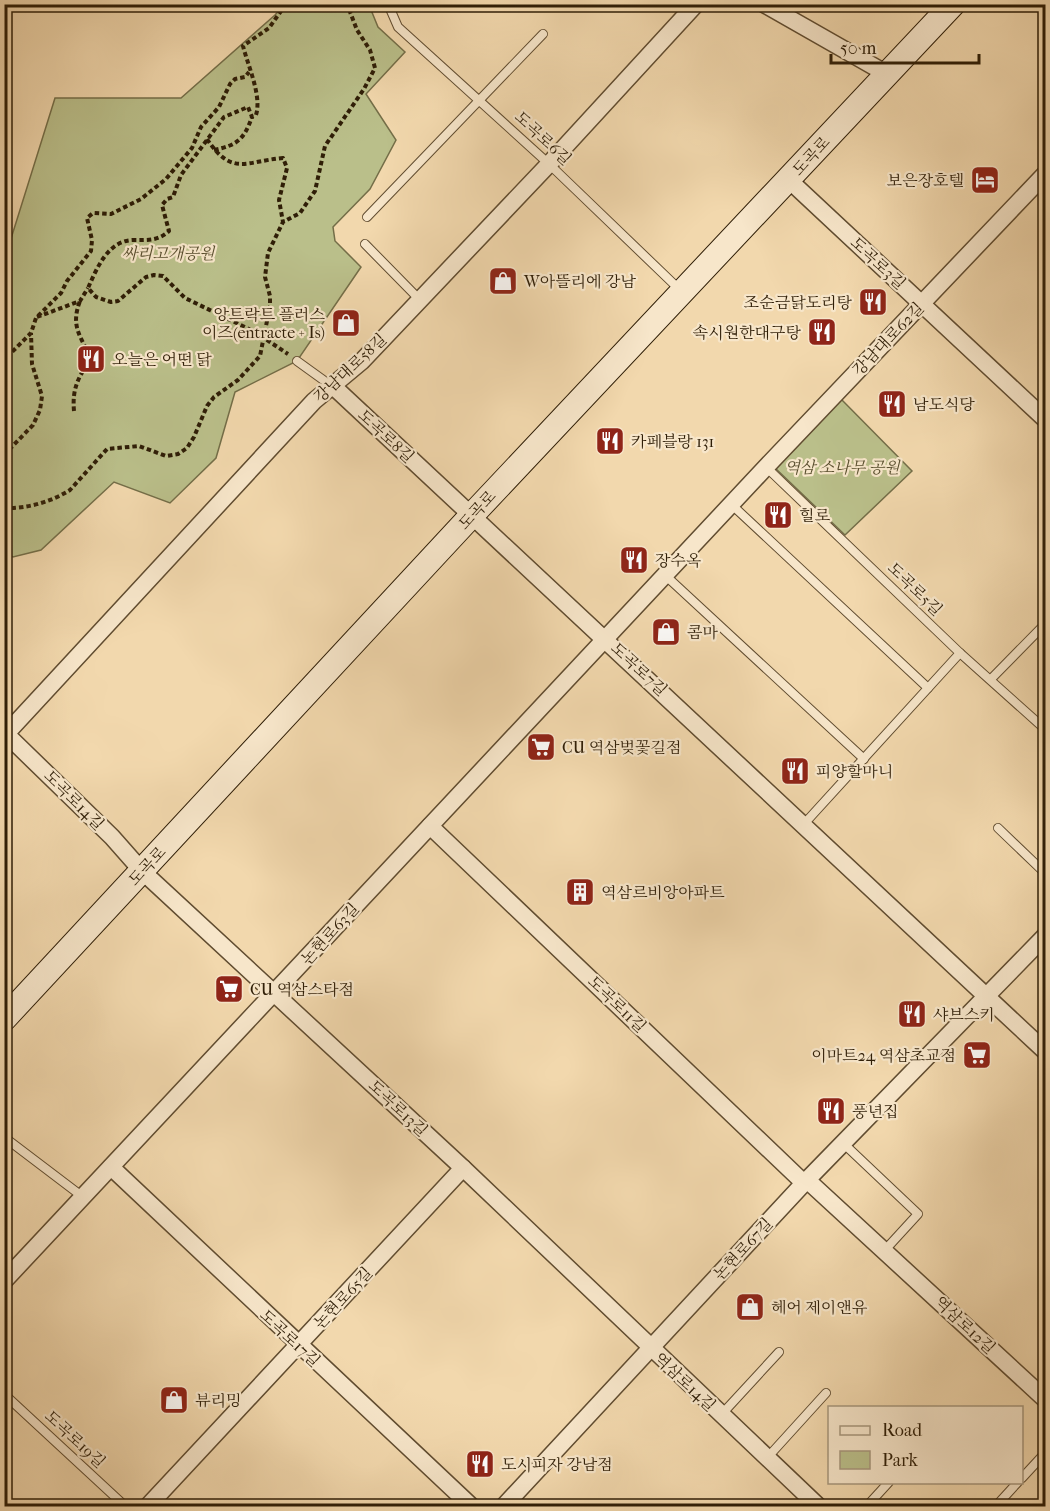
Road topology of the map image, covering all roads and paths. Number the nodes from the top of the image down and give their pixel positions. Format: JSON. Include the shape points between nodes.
{"nodes":[{"id":1,"x":286,"y":4,"type":"edge"},
{"id":2,"x":347,"y":4,"type":"edge"},
{"id":3,"x":388,"y":4,"type":"edge"},
{"id":4,"x":696,"y":4,"type":"edge"},
{"id":5,"x":764,"y":4,"type":"edge"},
{"id":6,"x":953,"y":4,"type":"edge"},
{"id":7,"x":543,"y":34,"type":"dead end"},
{"id":8,"x":249,"y":72,"type":"junction"},
{"id":9,"x":887,"y":74,"type":"junction"},
{"id":10,"x":481,"y":102,"type":"junction"},
{"id":11,"x":252,"y":117,"type":"junction"},
{"id":12,"x":207,"y":139,"type":"junction"},
{"id":13,"x":214,"y":150,"type":"junction"},
{"id":14,"x":549,"y":164,"type":"junction"},
{"id":15,"x":1046,"y":173,"type":"edge"},
{"id":16,"x":789,"y":180,"type":"junction"},
{"id":17,"x":367,"y":217,"type":"dead end"},
{"id":18,"x":283,"y":222,"type":"junction"},
{"id":19,"x":365,"y":243,"type":"dead end"},
{"id":20,"x":88,"y":288,"type":"junction"},
{"id":21,"x":682,"y":292,"type":"junction"},
{"id":22,"x":419,"y":299,"type":"junction"},
{"id":23,"x":80,"y":301,"type":"junction"},
{"id":24,"x":921,"y":304,"type":"junction"},
{"id":25,"x":36,"y":318,"type":"junction"},
{"id":26,"x":31,"y":333,"type":"junction"},
{"id":27,"x":264,"y":338,"type":"junction"},
{"id":28,"x":297,"y":361,"type":"joint"},
{"id":29,"x":4,"y":364,"type":"edge"},
{"id":30,"x":334,"y":387,"type":"junction"},
{"id":31,"x":74,"y":411,"type":"dead end"},
{"id":32,"x":1046,"y":420,"type":"edge"},
{"id":33,"x":4,"y":455,"type":"edge"},
{"id":34,"x":766,"y":467,"type":"junction"},
{"id":35,"x":732,"y":505,"type":"junction"},
{"id":36,"x":4,"y":507,"type":"edge"},
{"id":37,"x":472,"y":515,"type":"junction"},
{"id":38,"x":666,"y":576,"type":"junction"},
{"id":39,"x":1046,"y":623,"type":"edge"},
{"id":40,"x":606,"y":638,"type":"junction"},
{"id":41,"x":960,"y":653,"type":"junction"},
{"id":42,"x":991,"y":679,"type":"junction"},
{"id":43,"x":928,"y":688,"type":"junction"},
{"id":44,"x":1046,"y":730,"type":"edge"},
{"id":45,"x":5,"y":734,"type":"edge"},
{"id":46,"x":864,"y":759,"type":"junction"},
{"id":47,"x":804,"y":824,"type":"junction"},
{"id":48,"x":430,"y":826,"type":"junction"},
{"id":49,"x":998,"y":828,"type":"dead end"},
{"id":50,"x":142,"y":871,"type":"junction"},
{"id":51,"x":1046,"y":874,"type":"edge"},
{"id":52,"x":1046,"y":935,"type":"edge"},
{"id":53,"x":275,"y":994,"type":"junction"},
{"id":54,"x":985,"y":995,"type":"junction"},
{"id":55,"x":4,"y":1019,"type":"edge"},
{"id":56,"x":1046,"y":1052,"type":"edge"},
{"id":57,"x":4,"y":1137,"type":"edge"},
{"id":58,"x":843,"y":1143,"type":"junction"},
{"id":59,"x":111,"y":1167,"type":"junction"},
{"id":60,"x":463,"y":1168,"type":"junction"},
{"id":61,"x":806,"y":1182,"type":"junction"},
{"id":62,"x":84,"y":1197,"type":"junction"},
{"id":63,"x":885,"y":1250,"type":"junction"},
{"id":64,"x":4,"y":1281,"type":"edge"},
{"id":65,"x":298,"y":1346,"type":"junction"},
{"id":66,"x":650,"y":1348,"type":"junction"},
{"id":67,"x":779,"y":1352,"type":"dead end"},
{"id":68,"x":826,"y":1393,"type":"dead end"},
{"id":69,"x":4,"y":1395,"type":"edge"},
{"id":70,"x":1046,"y":1400,"type":"edge"},
{"id":71,"x":721,"y":1415,"type":"junction"},
{"id":72,"x":1046,"y":1452,"type":"edge"},
{"id":73,"x":767,"y":1458,"type":"junction"},
{"id":74,"x":1023,"y":1477,"type":"edge"},
{"id":75,"x":887,"y":1484,"type":"edge"},
{"id":76,"x":1016,"y":1484,"type":"edge"},
{"id":77,"x":125,"y":1506,"type":"edge"},
{"id":78,"x":148,"y":1506,"type":"edge"},
{"id":79,"x":471,"y":1506,"type":"edge"},
{"id":80,"x":504,"y":1506,"type":"edge"},
{"id":81,"x":818,"y":1506,"type":"edge"},
{"id":82,"x":867,"y":1506,"type":"edge"},
{"id":83,"x":996,"y":1506,"type":"edge"}],
"edges":[{"from":1,"to":8,"type":"path","via":[[269,28],[243,46]]},
{"from":2,"to":18,"type":"path","via":[[375,68],[325,146],[315,191],[300,213]]},
{"from":3,"to":10,"type":"lane","name":"도곡로6길","via":[[398,27]]},
{"from":4,"to":14,"type":"street","name":"강남대로58길"},
{"from":5,"to":9,"type":"street"},
{"from":6,"to":9,"type":"main road","name":"도곡로"},
{"from":7,"to":10,"type":"lane"},
{"from":8,"to":11,"type":"path","via":[[258,108]]},
{"from":8,"to":25,"type":"path","via":[[230,84],[192,148],[166,179],[141,199],[111,214],[93,213],[87,218],[91,251],[61,293]]},
{"from":9,"to":16,"type":"main road","name":"도곡로"},
{"from":10,"to":14,"type":"lane","name":"도곡로6길"},
{"from":10,"to":17,"type":"lane"},
{"from":11,"to":12,"type":"path","via":[[248,107],[230,113]]},
{"from":11,"to":13,"type":"path","via":[[245,135],[231,146]]},
{"from":12,"to":13,"type":"path"},
{"from":12,"to":20,"type":"path","via":[[176,184],[173,196],[162,205],[169,231],[154,240],[133,240],[112,249],[103,256]]},
{"from":13,"to":18,"type":"path","via":[[231,163],[250,165],[283,158],[287,168],[279,200]]},
{"from":14,"to":21,"type":"lane","name":"도곡로6길"},
{"from":14,"to":22,"type":"street","name":"강남대로58길"},
{"from":15,"to":24,"type":"street","name":"강남대로62길"},
{"from":16,"to":21,"type":"main road","name":"도곡로"},
{"from":16,"to":24,"type":"street","name":"도곡로3길"},
{"from":18,"to":27,"type":"path","via":[[268,253],[265,277],[270,296]]},
{"from":19,"to":22,"type":"lane"},
{"from":20,"to":23,"type":"path"},
{"from":20,"to":27,"type":"path","via":[[96,297],[118,301],[146,277],[163,276],[185,298]]},
{"from":21,"to":37,"type":"main road","name":"도곡로"},
{"from":22,"to":30,"type":"street","name":"강남대로58길"},
{"from":23,"to":25,"type":"path"},
{"from":23,"to":31,"type":"path","via":[[74,316],[91,359],[73,393]]},
{"from":24,"to":32,"type":"street","name":"도곡로3길"},
{"from":24,"to":34,"type":"street","name":"강남대로62길"},
{"from":25,"to":26,"type":"path"},
{"from":26,"to":29,"type":"path"},
{"from":26,"to":33,"type":"path","via":[[32,364],[42,396],[40,410],[33,425]]},
{"from":27,"to":28,"type":"path"},
{"from":27,"to":36,"type":"path","via":[[260,357],[214,397],[194,438],[178,454],[166,456],[139,446],[107,449],[62,495],[23,508]]},
{"from":28,"to":30,"type":"lane","name":"도곡로8길"},
{"from":30,"to":37,"type":"street","name":"도곡로8길"},
{"from":30,"to":45,"type":"street","name":"강남대로58길","via":[[314,401]]},
{"from":34,"to":35,"type":"street","name":"강남대로62길"},
{"from":34,"to":41,"type":"lane","name":"도곡로5길"},
{"from":35,"to":38,"type":"street","name":"강남대로62길"},
{"from":35,"to":43,"type":"lane"},
{"from":37,"to":40,"type":"street","name":"도곡로7길"},
{"from":37,"to":50,"type":"main road","name":"도곡로"},
{"from":38,"to":40,"type":"street","name":"강남대로62길"},
{"from":38,"to":46,"type":"lane"},
{"from":39,"to":42,"type":"lane"},
{"from":40,"to":47,"type":"street","name":"도곡로7길"},
{"from":40,"to":48,"type":"street","name":"논현로63길"},
{"from":41,"to":42,"type":"lane","name":"도곡로5길"},
{"from":41,"to":43,"type":"lane"},
{"from":42,"to":44,"type":"lane","name":"도곡로5길"},
{"from":43,"to":46,"type":"lane"},
{"from":45,"to":50,"type":"street","name":"도곡로14길"},
{"from":46,"to":47,"type":"lane"},
{"from":47,"to":54,"type":"street","name":"도곡로7길"},
{"from":48,"to":53,"type":"street","name":"논현로63길"},
{"from":48,"to":61,"type":"street","name":"도곡로11길"},
{"from":49,"to":51,"type":"lane"},
{"from":50,"to":53,"type":"street","name":"도곡로13길"},
{"from":50,"to":55,"type":"main road","name":"도곡로"},
{"from":52,"to":54,"type":"street","name":"논현로67길"},
{"from":53,"to":59,"type":"street","name":"논현로63길"},
{"from":53,"to":60,"type":"street","name":"도곡로13길"},
{"from":54,"to":56,"type":"street","name":"도곡로7길"},
{"from":54,"to":58,"type":"street","name":"논현로67길"},
{"from":57,"to":62,"type":"lane"},
{"from":58,"to":61,"type":"street","name":"논현로67길"},
{"from":58,"to":63,"type":"lane","via":[[918,1214]]},
{"from":59,"to":62,"type":"street","name":"논현로63길"},
{"from":59,"to":65,"type":"street","name":"도곡로17길"},
{"from":60,"to":65,"type":"street","name":"논현로65길"},
{"from":60,"to":66,"type":"street","name":"도곡로13길"},
{"from":61,"to":63,"type":"street","name":"역삼로12길"},
{"from":61,"to":66,"type":"street","name":"논현로67길"},
{"from":62,"to":64,"type":"street","name":"논현로63길"},
{"from":63,"to":70,"type":"street","name":"역삼로12길"},
{"from":65,"to":78,"type":"street","name":"논현로65길"},
{"from":65,"to":79,"type":"street","name":"도곡로17길"},
{"from":66,"to":71,"type":"street","name":"역삼로14길"},
{"from":66,"to":80,"type":"street","name":"논현로67길"},
{"from":67,"to":71,"type":"lane","name":"역삼로14길"},
{"from":68,"to":73,"type":"lane"},
{"from":69,"to":77,"type":"lane","name":"도곡로19길"},
{"from":71,"to":73,"type":"street","name":"역삼로14길"},
{"from":72,"to":74,"type":"lane"},
{"from":73,"to":81,"type":"street","name":"역삼로14길"},
{"from":75,"to":82,"type":"lane"},
{"from":76,"to":83,"type":"lane"}]}
